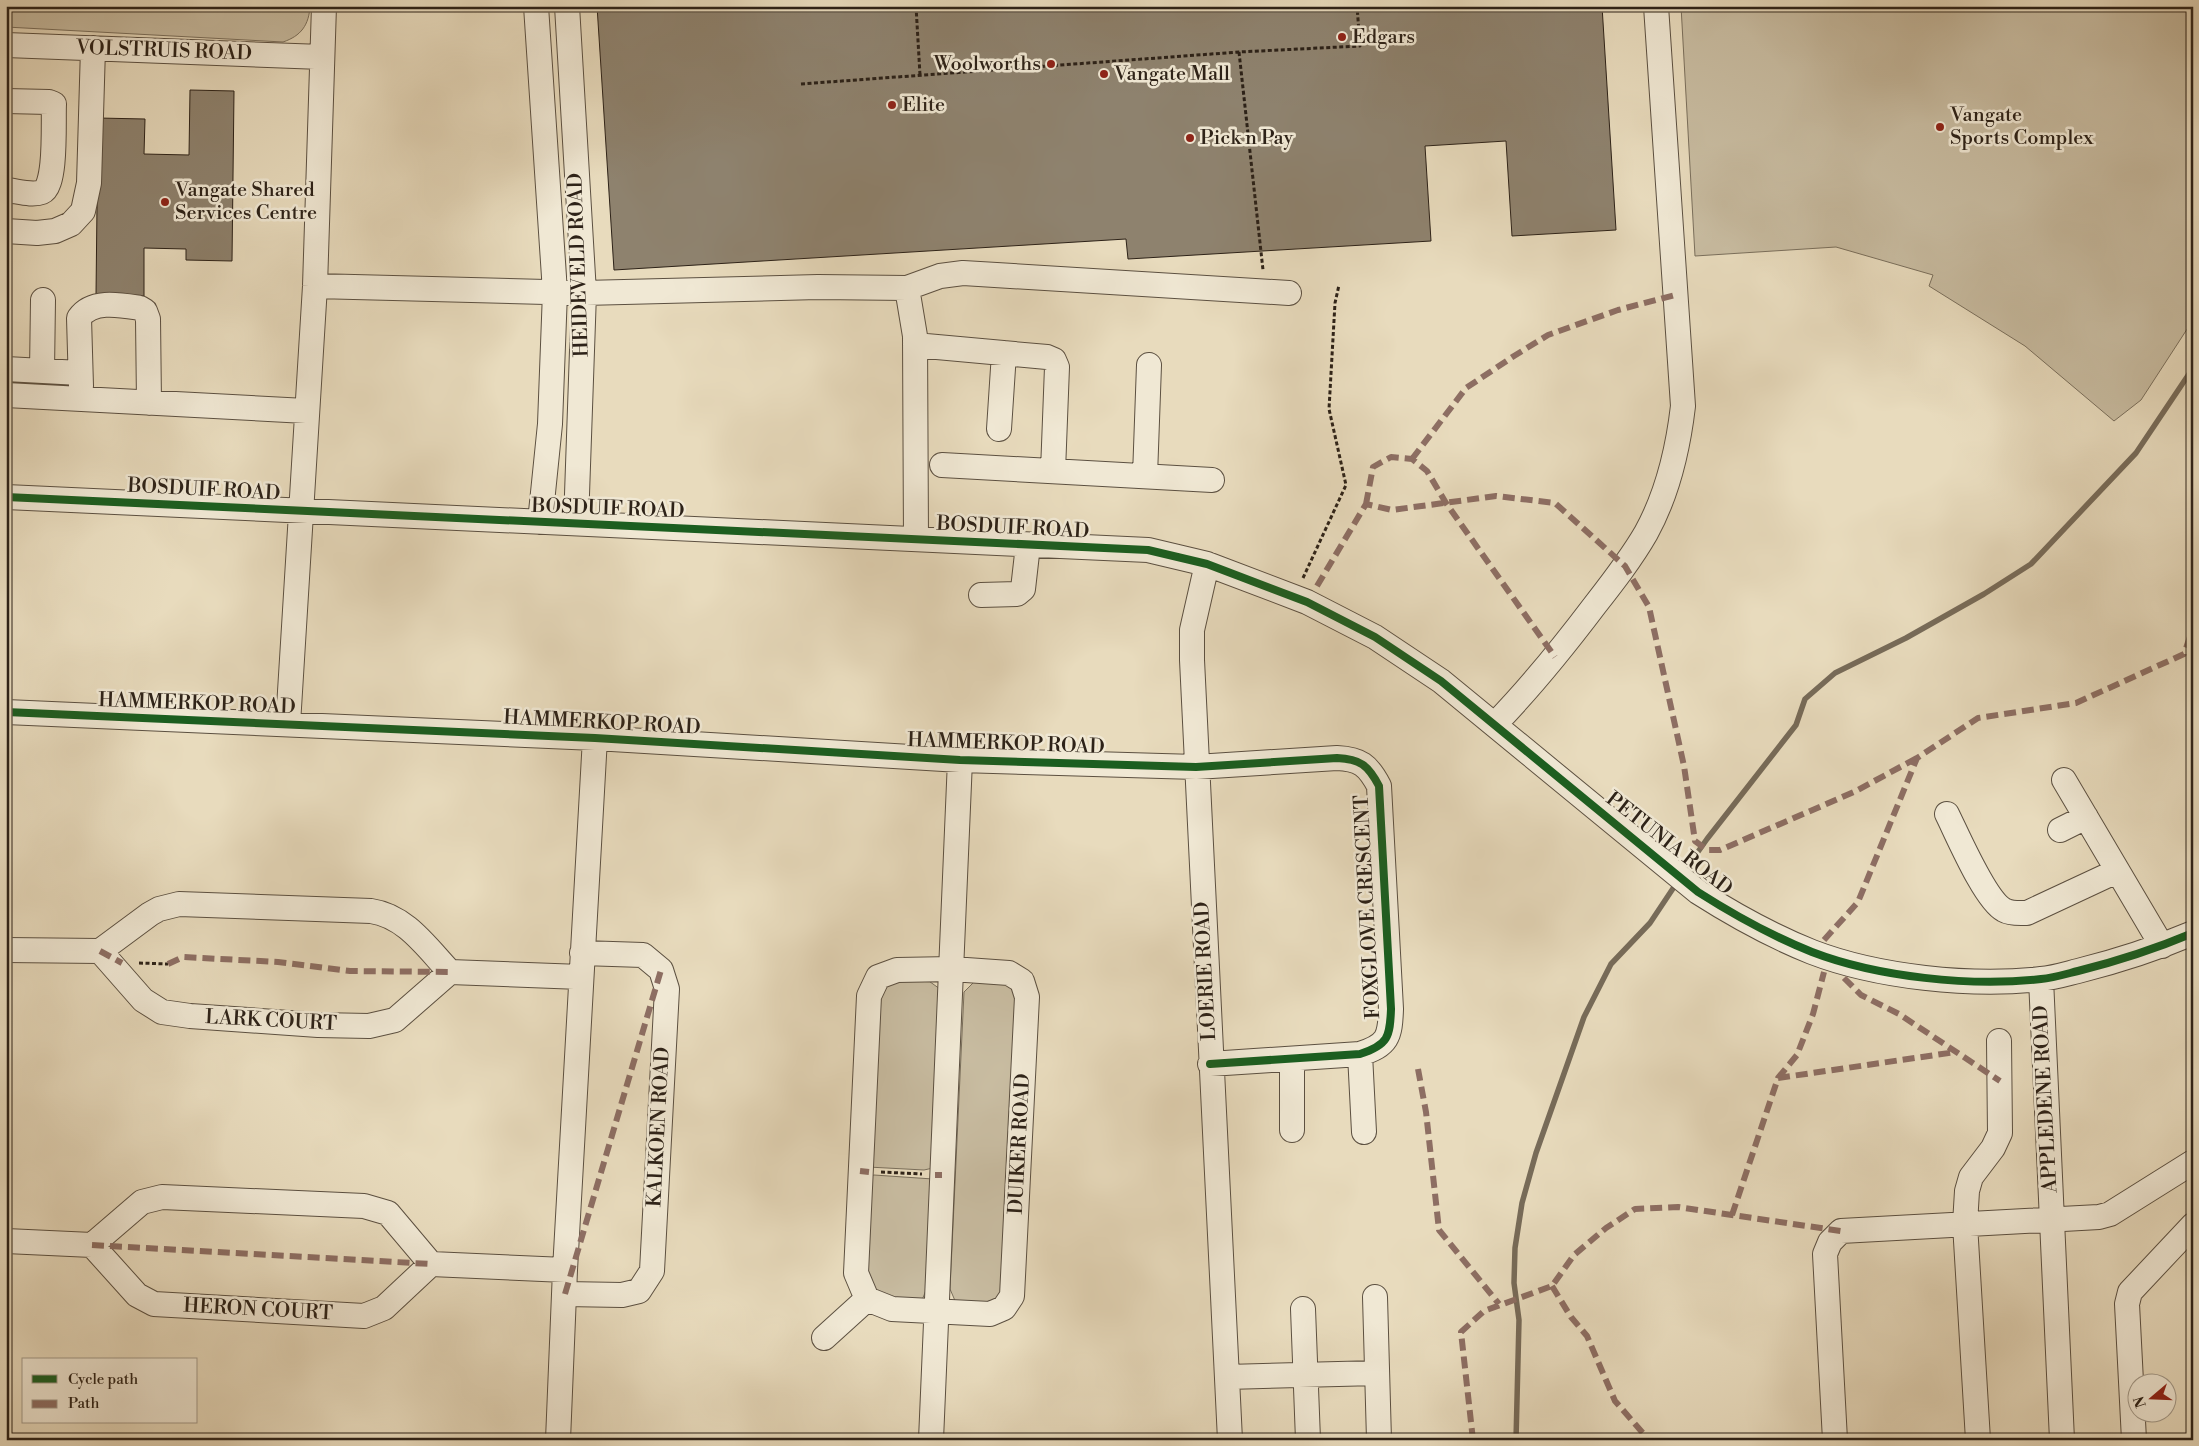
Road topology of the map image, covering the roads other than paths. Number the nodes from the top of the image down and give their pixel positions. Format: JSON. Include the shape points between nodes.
{"nodes":[{"id":1,"x":324,"y":6,"type":"edge"},
{"id":2,"x":536,"y":6,"type":"edge"},
{"id":3,"x":567,"y":6,"type":"edge"},
{"id":4,"x":1656,"y":6,"type":"edge"},
{"id":5,"x":6,"y":45,"type":"edge"},
{"id":6,"x":93,"y":48,"type":"junction"},
{"id":7,"x":322,"y":57,"type":"junction"},
{"id":8,"x":6,"y":101,"type":"edge"},
{"id":9,"x":6,"y":190,"type":"edge"},
{"id":10,"x":6,"y":231,"type":"edge"},
{"id":11,"x":315,"y":286,"type":"junction"},
{"id":12,"x":907,"y":288,"type":"junction"},
{"id":13,"x":555,"y":292,"type":"junction"},
{"id":14,"x":584,"y":293,"type":"junction"},
{"id":15,"x":1289,"y":293,"type":"dead end"},
{"id":16,"x":43,"y":300,"type":"dead end"},
{"id":17,"x":915,"y":345,"type":"junction"},
{"id":18,"x":1004,"y":353,"type":"junction"},
{"id":19,"x":42,"y":363,"type":"junction"},
{"id":20,"x":1149,"y":366,"type":"dead end"},
{"id":21,"x":6,"y":369,"type":"edge"},
{"id":22,"x":6,"y":395,"type":"edge"},
{"id":23,"x":148,"y":403,"type":"junction"},
{"id":24,"x":306,"y":412,"type":"junction"},
{"id":25,"x":999,"y":429,"type":"dead end"},
{"id":26,"x":942,"y":464,"type":"dead end"},
{"id":27,"x":1052,"y":471,"type":"junction"},
{"id":28,"x":1145,"y":476,"type":"junction"},
{"id":29,"x":1212,"y":480,"type":"dead end"},
{"id":30,"x":6,"y":497,"type":"edge"},
{"id":31,"x":300,"y":511,"type":"junction"},
{"id":32,"x":540,"y":522,"type":"junction"},
{"id":33,"x":576,"y":523,"type":"junction"},
{"id":34,"x":916,"y":539,"type":"junction"},
{"id":35,"x":1028,"y":545,"type":"junction"},
{"id":36,"x":1207,"y":564,"type":"junction"},
{"id":37,"x":981,"y":595,"type":"dead end"},
{"id":38,"x":6,"y":712,"type":"edge"},
{"id":39,"x":288,"y":724,"type":"junction"},
{"id":40,"x":1495,"y":724,"type":"junction"},
{"id":41,"x":595,"y":738,"type":"junction"},
{"id":42,"x":960,"y":760,"type":"junction"},
{"id":43,"x":1196,"y":767,"type":"junction"},
{"id":44,"x":2064,"y":780,"type":"dead end"},
{"id":45,"x":1947,"y":814,"type":"dead end"},
{"id":46,"x":2086,"y":817,"type":"junction"},
{"id":47,"x":2060,"y":830,"type":"dead end"},
{"id":48,"x":2117,"y":871,"type":"junction"},
{"id":49,"x":2193,"y":933,"type":"edge"},
{"id":50,"x":2162,"y":946,"type":"junction"},
{"id":51,"x":6,"y":950,"type":"edge"},
{"id":52,"x":100,"y":951,"type":"junction"},
{"id":53,"x":582,"y":953,"type":"junction"},
{"id":54,"x":952,"y":969,"type":"junction"},
{"id":55,"x":450,"y":972,"type":"junction"},
{"id":56,"x":581,"y":977,"type":"junction"},
{"id":57,"x":2041,"y":979,"type":"junction"},
{"id":58,"x":1999,"y":1041,"type":"dead end"},
{"id":59,"x":1360,"y":1054,"type":"junction"},
{"id":60,"x":1292,"y":1059,"type":"junction"},
{"id":61,"x":1210,"y":1064,"type":"junction"},
{"id":62,"x":1292,"y":1130,"type":"dead end"},
{"id":63,"x":1364,"y":1132,"type":"dead end"},
{"id":64,"x":2193,"y":1162,"type":"edge"},
{"id":65,"x":2052,"y":1220,"type":"junction"},
{"id":66,"x":1965,"y":1224,"type":"junction"},
{"id":67,"x":2193,"y":1225,"type":"edge"},
{"id":68,"x":6,"y":1241,"type":"edge"},
{"id":69,"x":92,"y":1245,"type":"junction"},
{"id":70,"x":431,"y":1264,"type":"junction"},
{"id":71,"x":565,"y":1270,"type":"junction"},
{"id":72,"x":565,"y":1294,"type":"junction"},
{"id":73,"x":1375,"y":1297,"type":"dead end"},
{"id":74,"x":867,"y":1299,"type":"junction"},
{"id":75,"x":1303,"y":1309,"type":"dead end"},
{"id":76,"x":935,"y":1312,"type":"junction"},
{"id":77,"x":824,"y":1338,"type":"dead end"},
{"id":78,"x":1377,"y":1373,"type":"junction"},
{"id":79,"x":1306,"y":1375,"type":"junction"},
{"id":80,"x":1227,"y":1377,"type":"junction"},
{"id":81,"x":558,"y":1440,"type":"edge"},
{"id":82,"x":931,"y":1440,"type":"edge"},
{"id":83,"x":1230,"y":1440,"type":"edge"},
{"id":84,"x":1308,"y":1440,"type":"edge"},
{"id":85,"x":1379,"y":1440,"type":"edge"},
{"id":86,"x":1835,"y":1440,"type":"edge"},
{"id":87,"x":1978,"y":1440,"type":"edge"},
{"id":88,"x":2062,"y":1440,"type":"edge"},
{"id":89,"x":2134,"y":1440,"type":"edge"}],
"edges":[{"from":1,"to":7,"type":"street"},
{"from":2,"to":13,"type":"street","name":"HEIDEVELD ROAD"},
{"from":3,"to":14,"type":"street","name":"HEIDEVELD ROAD"},
{"from":4,"to":40,"type":"street","via":[[1683,406],[1680,431],[1661,498],[1625,566],[1555,657]]},
{"from":5,"to":6,"type":"street","name":"VOLSTRUIS ROAD"},
{"from":6,"to":7,"type":"street","name":"VOLSTRUIS ROAD"},
{"from":6,"to":10,"type":"street","via":[[89,183],[83,211],[71,224],[54,231]]},
{"from":7,"to":11,"type":"street"},
{"from":8,"to":9,"type":"street","via":[[54,104],[52,174],[48,186],[37,193]]},
{"from":11,"to":13,"type":"street"},
{"from":11,"to":24,"type":"street"},
{"from":12,"to":14,"type":"street"},
{"from":12,"to":15,"type":"street","via":[[940,276],[963,273]]},
{"from":12,"to":17,"type":"street"},
{"from":13,"to":14,"type":"street"},
{"from":13,"to":32,"type":"street","name":"HEIDEVELD ROAD","via":[[550,424]]},
{"from":14,"to":33,"type":"street","name":"HEIDEVELD ROAD"},
{"from":16,"to":19,"type":"street"},
{"from":17,"to":18,"type":"street"},
{"from":17,"to":34,"type":"street"},
{"from":18,"to":25,"type":"street"},
{"from":18,"to":27,"type":"street","via":[[1047,357],[1054,360],[1057,367]]},
{"from":19,"to":21,"type":"street"},
{"from":19,"to":23,"type":"street","via":[[81,373],[80,318],[93,307],[134,307],[145,311],[148,319]]},
{"from":20,"to":28,"type":"street"},
{"from":22,"to":23,"type":"street"},
{"from":23,"to":24,"type":"street"},
{"from":24,"to":31,"type":"street"},
{"from":26,"to":27,"type":"street"},
{"from":27,"to":28,"type":"street"},
{"from":28,"to":29,"type":"street"},
{"from":30,"to":31,"type":"street","name":"BOSDUIF ROAD"},
{"from":31,"to":32,"type":"street","name":"BOSDUIF ROAD"},
{"from":31,"to":39,"type":"street"},
{"from":32,"to":33,"type":"street","name":"BOSDUIF ROAD"},
{"from":33,"to":34,"type":"street","name":"BOSDUIF ROAD"},
{"from":34,"to":35,"type":"street","name":"BOSDUIF ROAD"},
{"from":35,"to":36,"type":"street","name":"BOSDUIF ROAD","via":[[1148,550]]},
{"from":35,"to":37,"type":"street","via":[[1024,589],[1018,594]]},
{"from":36,"to":40,"type":"street","name":"PETUNIA ROAD","via":[[1307,602],[1375,637],[1441,681]]},
{"from":36,"to":43,"type":"street","name":"LOERIE ROAD","via":[[1192,630]]},
{"from":38,"to":39,"type":"street","name":"HAMMERKOP ROAD"},
{"from":39,"to":41,"type":"street","name":"HAMMERKOP ROAD"},
{"from":40,"to":57,"type":"street","name":"PETUNIA ROAD","via":[[1652,856],[1698,892],[1736,916],[1805,948],[1865,966],[1924,977],[1973,981]]},
{"from":41,"to":42,"type":"street","name":"HAMMERKOP ROAD"},
{"from":41,"to":53,"type":"street"},
{"from":42,"to":43,"type":"street","name":"HAMMERKOP ROAD"},
{"from":42,"to":54,"type":"street"},
{"from":43,"to":59,"type":"street","name":"FOXGLOVE CRESCENT","via":[[1337,758],[1350,759],[1371,770],[1379,786],[1390,1028],[1387,1039],[1378,1048]]},
{"from":43,"to":61,"type":"street","name":"LOERIE ROAD"},
{"from":44,"to":46,"type":"street"},
{"from":45,"to":48,"type":"street","via":[[1981,880],[2004,910],[2027,913]]},
{"from":46,"to":47,"type":"street"},
{"from":46,"to":48,"type":"street"},
{"from":48,"to":50,"type":"street"},
{"from":49,"to":50,"type":"street","name":"PETUNIA ROAD"},
{"from":50,"to":57,"type":"street","name":"PETUNIA ROAD","via":[[2112,963]]},
{"from":51,"to":52,"type":"street"},
{"from":52,"to":55,"type":"street","via":[[150,914],[168,906],[371,911],[386,914],[408,928]]},
{"from":52,"to":55,"type":"street","name":"LARK COURT","via":[[138,995],[162,1012],[318,1025],[369,1026],[395,1020]]},
{"from":53,"to":56,"type":"street"},
{"from":53,"to":72,"type":"street","name":"KALKOEN ROAD","via":[[643,955],[661,970],[667,989],[652,1271],[639,1291],[622,1295]]},
{"from":54,"to":74,"type":"street","name":"DUIKER ROAD","via":[[898,970],[878,977],[869,996],[856,1274]]},
{"from":54,"to":76,"type":"street"},
{"from":54,"to":76,"type":"street","name":"DUIKER ROAD","via":[[1009,973],[1022,981],[1027,997],[1012,1296],[1004,1308],[990,1314]]},
{"from":55,"to":56,"type":"street"},
{"from":56,"to":71,"type":"street"},
{"from":57,"to":65,"type":"street","name":"APPLEDENE ROAD"},
{"from":58,"to":66,"type":"street","via":[[2000,1133],[1971,1177]]},
{"from":59,"to":60,"type":"street","name":"FOXGLOVE CRESCENT"},
{"from":59,"to":63,"type":"street"},
{"from":60,"to":61,"type":"street","name":"FOXGLOVE CRESCENT"},
{"from":60,"to":62,"type":"street"},
{"from":61,"to":80,"type":"street","name":"LOERIE ROAD"},
{"from":64,"to":65,"type":"street","name":"APPLEDENE ROAD","via":[[2110,1214]]},
{"from":65,"to":66,"type":"street"},
{"from":65,"to":88,"type":"street","name":"APPLEDENE ROAD"},
{"from":66,"to":86,"type":"street","via":[[1855,1229],[1841,1231],[1830,1242],[1825,1254]]},
{"from":66,"to":87,"type":"street"},
{"from":67,"to":89,"type":"street","via":[[2130,1292],[2127,1304]]},
{"from":68,"to":69,"type":"street"},
{"from":69,"to":70,"type":"street","via":[[142,1202],[162,1197],[364,1206],[388,1213]]},
{"from":69,"to":70,"type":"street","name":"HERON COURT","via":[[137,1295],[154,1304],[364,1316],[384,1308]]},
{"from":70,"to":71,"type":"street"},
{"from":71,"to":72,"type":"street"},
{"from":72,"to":81,"type":"street"},
{"from":73,"to":78,"type":"street"},
{"from":74,"to":76,"type":"street","name":"DUIKER ROAD","via":[[892,1309]]},
{"from":74,"to":77,"type":"street"},
{"from":75,"to":79,"type":"street"},
{"from":76,"to":82,"type":"street"},
{"from":78,"to":79,"type":"street"},
{"from":78,"to":85,"type":"street"},
{"from":79,"to":80,"type":"street"},
{"from":79,"to":84,"type":"street"},
{"from":80,"to":83,"type":"street","name":"LOERIE ROAD"}]}
